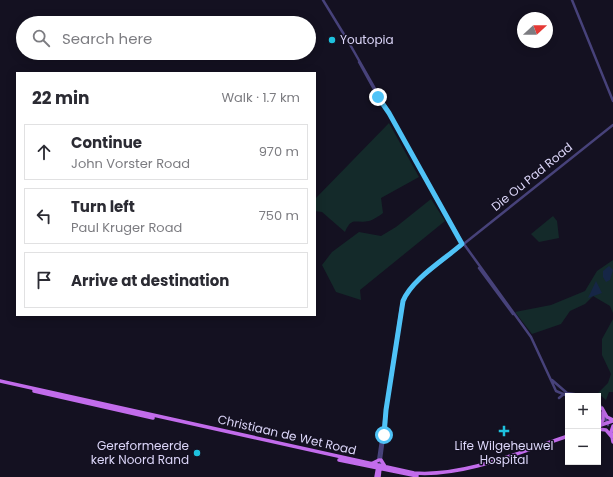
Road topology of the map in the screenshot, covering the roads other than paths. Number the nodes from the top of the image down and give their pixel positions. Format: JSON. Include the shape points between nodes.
{"nodes":[{"id":1,"x":322,"y":0,"type":"edge"},
{"id":2,"x":572,"y":0,"type":"edge"},
{"id":3,"x":366,"y":85,"type":"dead end"},
{"id":4,"x":372,"y":87,"type":"junction"},
{"id":5,"x":613,"y":101,"type":"edge"},
{"id":6,"x":389,"y":113,"type":"junction"},
{"id":7,"x":613,"y":125,"type":"edge"},
{"id":8,"x":463,"y":244,"type":"junction"},
{"id":9,"x":551,"y":379,"type":"junction"},
{"id":10,"x":0,"y":382,"type":"edge"},
{"id":11,"x":560,"y":389,"type":"junction"},
{"id":12,"x":555,"y":390,"type":"junction"},
{"id":13,"x":568,"y":393,"type":"edge"},
{"id":14,"x":564,"y":394,"type":"joint"},
{"id":15,"x":560,"y":398,"type":"dead end"},
{"id":16,"x":601,"y":407,"type":"edge"},
{"id":17,"x":603,"y":410,"type":"junction"},
{"id":18,"x":613,"y":422,"type":"edge"},
{"id":19,"x":601,"y":423,"type":"edge"},
{"id":20,"x":607,"y":424,"type":"junction"},
{"id":21,"x":601,"y":426,"type":"edge"},
{"id":22,"x":601,"y":428,"type":"edge"},
{"id":23,"x":612,"y":437,"type":"dead end"},
{"id":24,"x":565,"y":438,"type":"edge"},
{"id":25,"x":613,"y":442,"type":"edge"},
{"id":26,"x":380,"y":460,"type":"junction"},
{"id":27,"x":369,"y":465,"type":"junction"},
{"id":28,"x":379,"y":467,"type":"junction"},
{"id":29,"x":386,"y":469,"type":"junction"},
{"id":30,"x":377,"y":476,"type":"edge"}],
"edges":[{"from":1,"to":4,"type":"street"},
{"from":1,"to":6,"type":"street"},
{"from":2,"to":5,"type":"street"},
{"from":3,"to":4,"type":"street"},
{"from":4,"to":6,"type":"street"},
{"from":6,"to":8,"type":"street"},
{"from":7,"to":8,"type":"street","name":"Die Ou Pad Road"},
{"from":8,"to":9,"type":"street","via":[[533,340]]},
{"from":8,"to":26,"type":"street","name":"Die Ou Pad Road","via":[[416,282],[404,297]]},
{"from":9,"to":11,"type":"street"},
{"from":9,"to":12,"type":"street"},
{"from":10,"to":27,"type":"main road","name":"Christiaan de Wet Road"},
{"from":11,"to":12,"type":"street"},
{"from":11,"to":13,"type":"street"},
{"from":12,"to":14,"type":"street"},
{"from":14,"to":15,"type":"street"},
{"from":16,"to":17,"type":"street"},
{"from":17,"to":18,"type":"main road"},
{"from":17,"to":19,"type":"main road"},
{"from":17,"to":20,"type":"street"},
{"from":18,"to":20,"type":"main road"},
{"from":18,"to":25,"type":"main road"},
{"from":20,"to":21,"type":"main road"},
{"from":22,"to":23,"type":"main road"},
{"from":24,"to":29,"type":"main road","name":"Christiaan de Wet Road","via":[[450,474],[411,476]]},
{"from":26,"to":27,"type":"main road"},
{"from":26,"to":28,"type":"street","name":"Die Ou Pad Road"},
{"from":26,"to":29,"type":"main road"},
{"from":27,"to":28,"type":"main road","name":"Christiaan de Wet Road"},
{"from":27,"to":30,"type":"main road"},
{"from":28,"to":29,"type":"main road","name":"Christiaan de Wet Road"},
{"from":28,"to":30,"type":"main road"},
{"from":29,"to":30,"type":"main road"}]}
